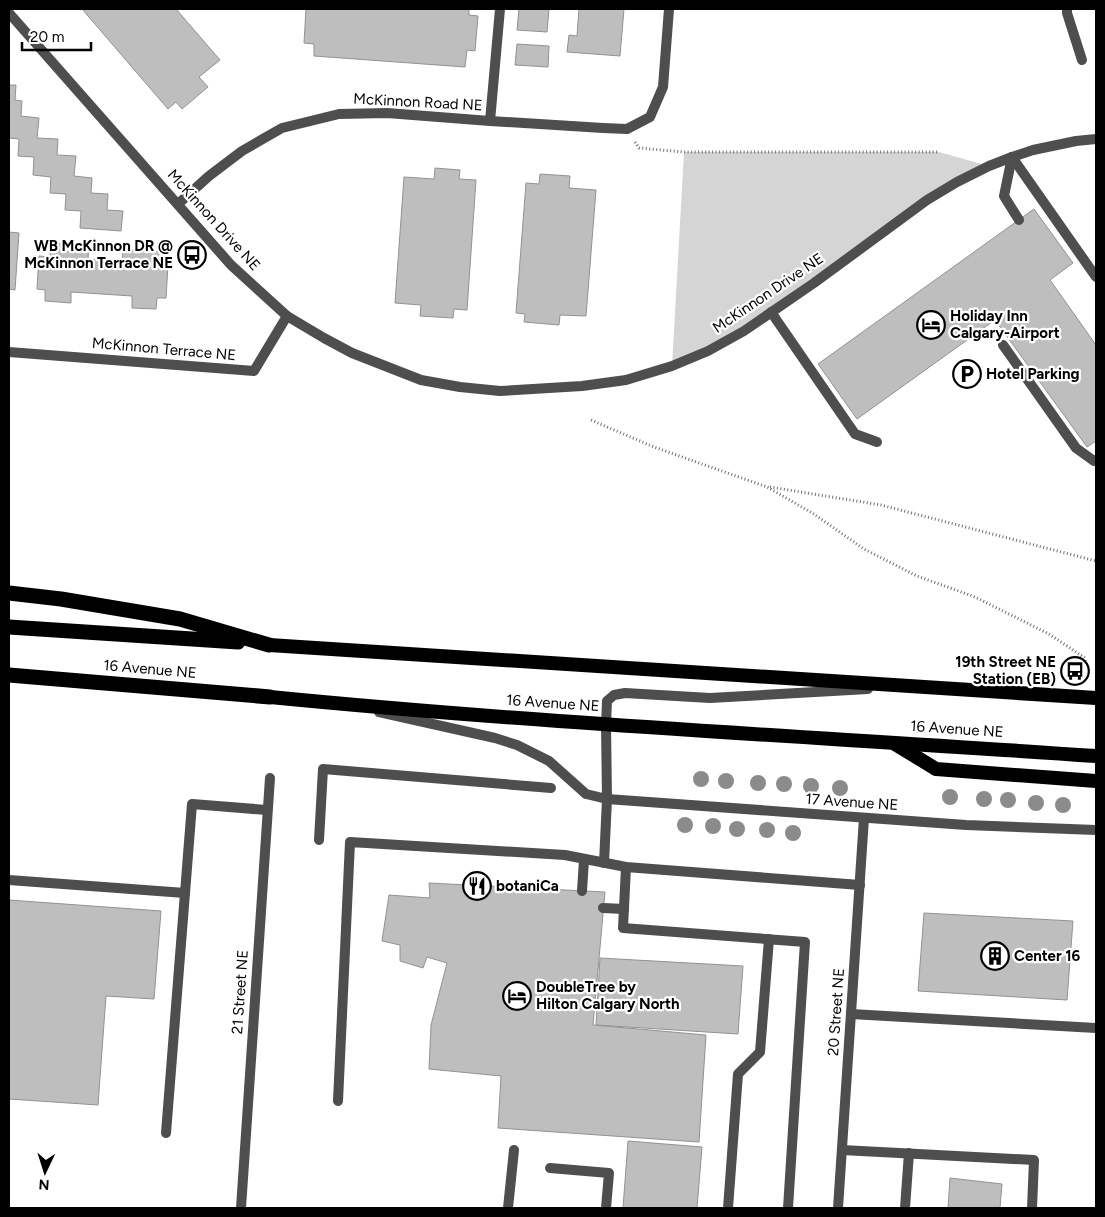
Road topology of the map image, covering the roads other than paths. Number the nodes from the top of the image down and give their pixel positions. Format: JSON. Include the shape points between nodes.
{"nodes":[{"id":1,"x":500,"y":9,"type":"edge"},
{"id":2,"x":669,"y":9,"type":"edge"},
{"id":3,"x":1067,"y":9,"type":"edge"},
{"id":4,"x":9,"y":13,"type":"edge"},
{"id":5,"x":1082,"y":60,"type":"dead end"},
{"id":6,"x":490,"y":121,"type":"junction"},
{"id":7,"x":1096,"y":139,"type":"edge"},
{"id":8,"x":1012,"y":157,"type":"junction"},
{"id":9,"x":178,"y":204,"type":"junction"},
{"id":10,"x":1019,"y":220,"type":"dead end"},
{"id":11,"x":1068,"y":237,"type":"junction"},
{"id":12,"x":1058,"y":243,"type":"dead end"},
{"id":13,"x":1096,"y":277,"type":"edge"},
{"id":14,"x":771,"y":312,"type":"junction"},
{"id":15,"x":287,"y":316,"type":"junction"},
{"id":16,"x":1003,"y":345,"type":"dead end"},
{"id":17,"x":9,"y":352,"type":"edge"},
{"id":18,"x":877,"y":442,"type":"dead end"},
{"id":19,"x":1096,"y":460,"type":"edge"},
{"id":20,"x":9,"y":593,"type":"edge"},
{"id":21,"x":9,"y":627,"type":"edge"},
{"id":22,"x":269,"y":645,"type":"junction"},
{"id":23,"x":9,"y":675,"type":"edge"},
{"id":24,"x":70,"y":680,"type":"junction"},
{"id":25,"x":9,"y":686,"type":"edge"},
{"id":26,"x":906,"y":686,"type":"junction"},
{"id":27,"x":270,"y":697,"type":"joint"},
{"id":28,"x":1096,"y":698,"type":"edge"},
{"id":29,"x":344,"y":704,"type":"junction"},
{"id":30,"x":606,"y":725,"type":"junction"},
{"id":31,"x":892,"y":742,"type":"junction"},
{"id":32,"x":1096,"y":756,"type":"edge"},
{"id":33,"x":270,"y":778,"type":"dead end"},
{"id":34,"x":1096,"y":781,"type":"edge"},
{"id":35,"x":551,"y":788,"type":"dead end"},
{"id":36,"x":607,"y":799,"type":"junction"},
{"id":37,"x":267,"y":810,"type":"junction"},
{"id":38,"x":864,"y":818,"type":"junction"},
{"id":39,"x":1096,"y":830,"type":"edge"},
{"id":40,"x":319,"y":840,"type":"dead end"},
{"id":41,"x":584,"y":860,"type":"junction"},
{"id":42,"x":604,"y":863,"type":"junction"},
{"id":43,"x":626,"y":868,"type":"junction"},
{"id":44,"x":9,"y":880,"type":"edge"},
{"id":45,"x":860,"y":885,"type":"junction"},
{"id":46,"x":582,"y":891,"type":"dead end"},
{"id":47,"x":185,"y":893,"type":"junction"},
{"id":48,"x":603,"y":908,"type":"dead end"},
{"id":49,"x":624,"y":909,"type":"junction"},
{"id":50,"x":769,"y":939,"type":"junction"},
{"id":51,"x":851,"y":1014,"type":"junction"},
{"id":52,"x":1096,"y":1028,"type":"edge"},
{"id":53,"x":338,"y":1101,"type":"dead end"},
{"id":54,"x":166,"y":1133,"type":"dead end"},
{"id":55,"x":514,"y":1150,"type":"dead end"},
{"id":56,"x":842,"y":1150,"type":"junction"},
{"id":57,"x":909,"y":1153,"type":"junction"},
{"id":58,"x":550,"y":1168,"type":"dead end"},
{"id":59,"x":241,"y":1208,"type":"edge"},
{"id":60,"x":508,"y":1208,"type":"edge"},
{"id":61,"x":606,"y":1208,"type":"edge"},
{"id":62,"x":728,"y":1208,"type":"edge"},
{"id":63,"x":788,"y":1208,"type":"edge"},
{"id":64,"x":838,"y":1208,"type":"edge"},
{"id":65,"x":905,"y":1208,"type":"edge"},
{"id":66,"x":1032,"y":1208,"type":"edge"}],
"edges":[{"from":1,"to":6,"type":"street"},
{"from":2,"to":6,"type":"street","name":"McKinnon Road NE","via":[[663,87],[650,117],[626,128]]},
{"from":3,"to":5,"type":"street"},
{"from":4,"to":9,"type":"street","name":"McKinnon Drive NE"},
{"from":6,"to":9,"type":"street","name":"McKinnon Road NE","via":[[387,113],[339,114],[282,128],[242,151]]},
{"from":7,"to":8,"type":"street","name":"McKinnon Drive NE"},
{"from":8,"to":10,"type":"street","via":[[1004,196]]},
{"from":8,"to":11,"type":"street"},
{"from":8,"to":14,"type":"street","name":"McKinnon Drive NE","via":[[957,182],[927,200]]},
{"from":9,"to":15,"type":"street","name":"McKinnon Drive NE","via":[[231,265]]},
{"from":11,"to":12,"type":"street"},
{"from":11,"to":13,"type":"street"},
{"from":14,"to":15,"type":"street","name":"McKinnon Drive NE","via":[[708,351],[641,376],[582,386],[500,391],[420,380],[352,353]]},
{"from":14,"to":18,"type":"street","via":[[855,434]]},
{"from":15,"to":17,"type":"street","name":"McKinnon Terrace NE","via":[[254,371]]},
{"from":16,"to":19,"type":"street","via":[[1076,448]]},
{"from":20,"to":22,"type":"highway","via":[[180,620]]},
{"from":21,"to":22,"type":"highway","name":"16 Avenue NE"},
{"from":22,"to":26,"type":"highway","name":"16 Avenue NE"},
{"from":23,"to":24,"type":"highway","name":"16 Avenue NE"},
{"from":24,"to":25,"type":"highway"},
{"from":24,"to":27,"type":"highway","name":"16 Avenue NE"},
{"from":26,"to":28,"type":"highway","name":"16 Avenue NE"},
{"from":26,"to":30,"type":"street","via":[[710,698],[625,693],[614,695],[607,701]]},
{"from":27,"to":29,"type":"highway","name":"16 Avenue NE"},
{"from":29,"to":30,"type":"highway","name":"16 Avenue NE"},
{"from":29,"to":36,"type":"street","name":"17 Avenue NE","via":[[517,745],[549,761],[586,794]]},
{"from":30,"to":31,"type":"highway","name":"16 Avenue NE"},
{"from":30,"to":36,"type":"street"},
{"from":31,"to":32,"type":"highway","name":"16 Avenue NE"},
{"from":31,"to":34,"type":"highway","via":[[936,769]]},
{"from":33,"to":37,"type":"street","name":"21 Street NE"},
{"from":35,"to":40,"type":"street","via":[[323,769]]},
{"from":36,"to":38,"type":"street","name":"17 Avenue NE"},
{"from":36,"to":42,"type":"street"},
{"from":37,"to":47,"type":"street","via":[[192,804]]},
{"from":37,"to":59,"type":"street","name":"21 Street NE"},
{"from":38,"to":39,"type":"street","name":"17 Avenue NE"},
{"from":38,"to":45,"type":"street","name":"20 Street NE"},
{"from":41,"to":42,"type":"street"},
{"from":41,"to":46,"type":"street"},
{"from":41,"to":53,"type":"street","via":[[350,842]]},
{"from":42,"to":43,"type":"street"},
{"from":43,"to":45,"type":"street"},
{"from":43,"to":49,"type":"street"},
{"from":44,"to":47,"type":"street"},
{"from":45,"to":51,"type":"street","name":"20 Street NE"},
{"from":47,"to":54,"type":"street"},
{"from":48,"to":49,"type":"street"},
{"from":49,"to":50,"type":"street","via":[[623,928]]},
{"from":50,"to":62,"type":"street","via":[[760,1052],[738,1074]]},
{"from":50,"to":63,"type":"street","via":[[805,942]]},
{"from":51,"to":52,"type":"street"},
{"from":51,"to":56,"type":"street","name":"20 Street NE"},
{"from":55,"to":60,"type":"street"},
{"from":56,"to":57,"type":"street"},
{"from":56,"to":64,"type":"street","name":"20 Street NE"},
{"from":57,"to":65,"type":"street"},
{"from":57,"to":66,"type":"street","via":[[1034,1160]]},
{"from":58,"to":61,"type":"street","via":[[609,1174]]}]}
